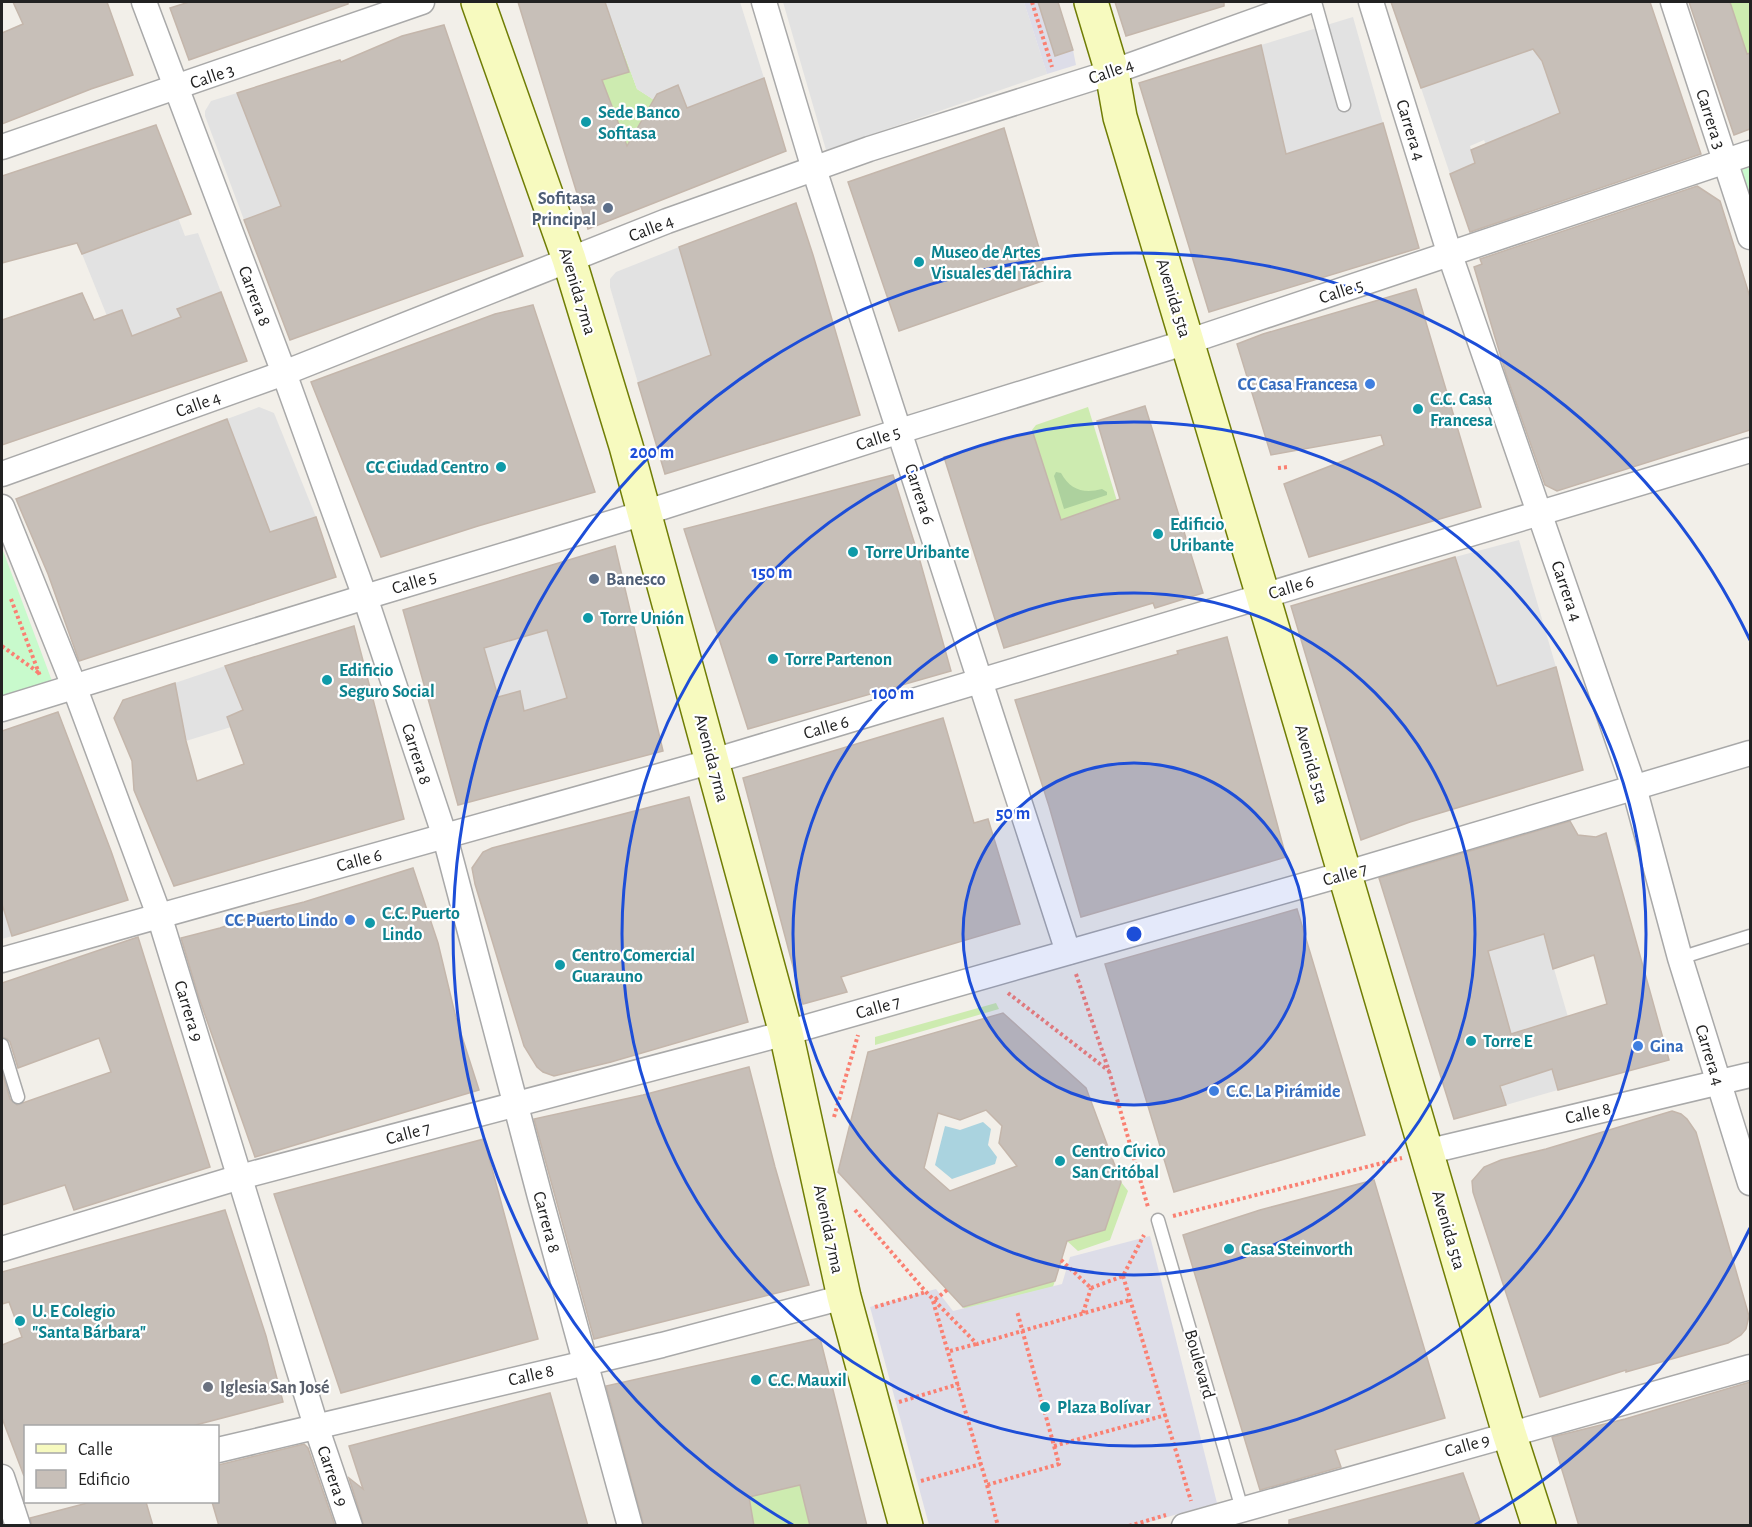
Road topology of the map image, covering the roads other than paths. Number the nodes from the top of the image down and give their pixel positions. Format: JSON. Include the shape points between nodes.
{"nodes":[{"id":1,"x":144,"y":2,"type":"edge"},
{"id":2,"x":422,"y":2,"type":"edge"},
{"id":3,"x":478,"y":2,"type":"edge"},
{"id":4,"x":764,"y":2,"type":"edge"},
{"id":5,"x":1090,"y":2,"type":"edge"},
{"id":6,"x":1307,"y":2,"type":"edge"},
{"id":7,"x":1315,"y":2,"type":"edge"},
{"id":8,"x":1371,"y":2,"type":"edge"},
{"id":9,"x":1673,"y":2,"type":"edge"},
{"id":10,"x":1112,"y":72,"type":"junction"},
{"id":11,"x":177,"y":88,"type":"junction"},
{"id":12,"x":1344,"y":105,"type":"dead end"},
{"id":13,"x":2,"y":147,"type":"edge"},
{"id":14,"x":1750,"y":153,"type":"edge"},
{"id":15,"x":1725,"y":163,"type":"junction"},
{"id":16,"x":814,"y":169,"type":"junction"},
{"id":17,"x":1750,"y":237,"type":"edge"},
{"id":18,"x":1450,"y":255,"type":"junction"},
{"id":19,"x":569,"y":259,"type":"junction"},
{"id":20,"x":1187,"y":342,"type":"junction"},
{"id":21,"x":284,"y":373,"type":"junction"},
{"id":22,"x":900,"y":431,"type":"junction"},
{"id":23,"x":1750,"y":450,"type":"edge"},
{"id":24,"x":2,"y":474,"type":"edge"},
{"id":25,"x":2,"y":507,"type":"edge"},
{"id":26,"x":644,"y":513,"type":"junction"},
{"id":27,"x":1540,"y":513,"type":"junction"},
{"id":28,"x":1263,"y":596,"type":"junction"},
{"id":29,"x":365,"y":597,"type":"junction"},
{"id":30,"x":980,"y":682,"type":"junction"},
{"id":31,"x":74,"y":686,"type":"junction"},
{"id":32,"x":2,"y":709,"type":"edge"},
{"id":33,"x":1750,"y":753,"type":"edge"},
{"id":34,"x":713,"y":761,"type":"junction"},
{"id":35,"x":1634,"y":787,"type":"junction"},
{"id":36,"x":445,"y":837,"type":"junction"},
{"id":37,"x":1344,"y":874,"type":"junction"},
{"id":38,"x":159,"y":915,"type":"junction"},
{"id":39,"x":1750,"y":936,"type":"edge"},
{"id":40,"x":1068,"y":952,"type":"junction"},
{"id":41,"x":1680,"y":958,"type":"junction"},
{"id":42,"x":2,"y":960,"type":"edge"},
{"id":43,"x":786,"y":1033,"type":"junction"},
{"id":44,"x":2,"y":1045,"type":"edge"},
{"id":45,"x":1750,"y":1075,"type":"edge"},
{"id":46,"x":1719,"y":1083,"type":"junction"},
{"id":47,"x":18,"y":1097,"type":"dead end"},
{"id":48,"x":515,"y":1104,"type":"junction"},
{"id":49,"x":1426,"y":1152,"type":"junction"},
{"id":50,"x":240,"y":1177,"type":"junction"},
{"id":51,"x":1750,"y":1183,"type":"edge"},
{"id":52,"x":1154,"y":1219,"type":"road end"},
{"id":53,"x":2,"y":1249,"type":"edge"},
{"id":54,"x":844,"y":1297,"type":"junction"},
{"id":55,"x":586,"y":1362,"type":"junction"},
{"id":56,"x":1750,"y":1366,"type":"edge"},
{"id":57,"x":316,"y":1426,"type":"junction"},
{"id":58,"x":1509,"y":1433,"type":"junction"},
{"id":59,"x":219,"y":1450,"type":"edge"},
{"id":60,"x":2,"y":1478,"type":"edge"},
{"id":61,"x":12,"y":1500,"type":"edge"},
{"id":62,"x":1188,"y":1516,"type":"edge"},
{"id":63,"x":1244,"y":1517,"type":"edge"},
{"id":64,"x":18,"y":1526,"type":"edge"},
{"id":65,"x":350,"y":1526,"type":"edge"},
{"id":66,"x":630,"y":1526,"type":"edge"},
{"id":67,"x":906,"y":1526,"type":"edge"},
{"id":68,"x":1539,"y":1526,"type":"edge"}],
"edges":[{"from":1,"to":11,"type":"street","name":"Carrera 8"},
{"from":2,"to":11,"type":"street","name":"Calle 3"},
{"from":3,"to":19,"type":"street","name":"Avenida 7ma"},
{"from":4,"to":16,"type":"street","name":"Carrera 6"},
{"from":5,"to":10,"type":"street","name":"Avenida 5ta"},
{"from":6,"to":10,"type":"street","name":"Calle 4"},
{"from":7,"to":12,"type":"lane"},
{"from":8,"to":18,"type":"street","name":"Carrera 4"},
{"from":9,"to":15,"type":"street","name":"Carrera 3"},
{"from":10,"to":16,"type":"street","name":"Calle 4"},
{"from":10,"to":20,"type":"street","name":"Avenida 5ta","via":[[1120,117]]},
{"from":11,"to":13,"type":"street","name":"Calle 3"},
{"from":11,"to":21,"type":"street","name":"Carrera 8"},
{"from":14,"to":15,"type":"street","name":"Calle 5"},
{"from":15,"to":17,"type":"street","name":"Carrera 3"},
{"from":15,"to":18,"type":"street","name":"Calle 5"},
{"from":16,"to":19,"type":"street","name":"Calle 4","via":[[664,215]]},
{"from":16,"to":22,"type":"street","name":"Carrera 6"},
{"from":18,"to":20,"type":"street","name":"Calle 5"},
{"from":18,"to":27,"type":"street","name":"Carrera 4"},
{"from":19,"to":21,"type":"street","name":"Calle 4"},
{"from":19,"to":26,"type":"street","name":"Avenida 7ma"},
{"from":20,"to":22,"type":"street","name":"Calle 5"},
{"from":20,"to":28,"type":"street","name":"Avenida 5ta"},
{"from":21,"to":24,"type":"street","name":"Calle 4"},
{"from":21,"to":29,"type":"street","name":"Carrera 8"},
{"from":22,"to":26,"type":"street","name":"Calle 5"},
{"from":22,"to":30,"type":"street","name":"Carrera 6"},
{"from":23,"to":27,"type":"street","name":"Calle 6"},
{"from":25,"to":31,"type":"street","name":"Carrera 9"},
{"from":26,"to":29,"type":"street","name":"Calle 5"},
{"from":26,"to":34,"type":"street","name":"Avenida 7ma"},
{"from":27,"to":28,"type":"street","name":"Calle 6"},
{"from":27,"to":35,"type":"street","name":"Carrera 4"},
{"from":28,"to":30,"type":"street","name":"Calle 6"},
{"from":28,"to":37,"type":"street","name":"Avenida 5ta"},
{"from":29,"to":31,"type":"street","name":"Calle 5"},
{"from":29,"to":36,"type":"street","name":"Carrera 8"},
{"from":30,"to":34,"type":"street","name":"Calle 6"},
{"from":30,"to":40,"type":"street","name":"Carrera 6"},
{"from":31,"to":32,"type":"street","name":"Calle 5"},
{"from":31,"to":38,"type":"street","name":"Carrera 9"},
{"from":33,"to":35,"type":"street","name":"Calle 7"},
{"from":34,"to":36,"type":"street","name":"Calle 6"},
{"from":34,"to":43,"type":"street","name":"Avenida 7ma"},
{"from":35,"to":37,"type":"street","name":"Calle 7"},
{"from":35,"to":41,"type":"street","name":"Carrera 4"},
{"from":36,"to":38,"type":"street","name":"Calle 6"},
{"from":36,"to":48,"type":"street","name":"Carrera 8"},
{"from":37,"to":40,"type":"street","name":"Calle 7"},
{"from":37,"to":49,"type":"street","name":"Avenida 5ta"},
{"from":38,"to":42,"type":"street","name":"Calle 6"},
{"from":38,"to":50,"type":"street","name":"Carrera 9"},
{"from":39,"to":41,"type":"lane"},
{"from":40,"to":43,"type":"street","name":"Calle 7"},
{"from":41,"to":46,"type":"street","name":"Carrera 4"},
{"from":43,"to":48,"type":"street","name":"Calle 7"},
{"from":43,"to":54,"type":"street","name":"Avenida 7ma"},
{"from":44,"to":47,"type":"lane"},
{"from":45,"to":46,"type":"street","name":"Calle 8"},
{"from":46,"to":49,"type":"street","name":"Calle 8"},
{"from":46,"to":51,"type":"street","name":"Carrera 4"},
{"from":48,"to":50,"type":"street","name":"Calle 7"},
{"from":48,"to":55,"type":"street","name":"Carrera 8"},
{"from":49,"to":58,"type":"street","name":"Avenida 5ta"},
{"from":50,"to":53,"type":"street","name":"Calle 7"},
{"from":50,"to":57,"type":"street","name":"Carrera 9"},
{"from":52,"to":63,"type":"lane","name":"Boulevard"},
{"from":54,"to":55,"type":"street","name":"Calle 8"},
{"from":54,"to":67,"type":"street","name":"Avenida 7ma"},
{"from":55,"to":57,"type":"street","name":"Calle 8"},
{"from":55,"to":66,"type":"street","name":"Carrera 8"},
{"from":56,"to":58,"type":"street","name":"Calle 9"},
{"from":57,"to":59,"type":"street","name":"Calle 8"},
{"from":57,"to":65,"type":"street","name":"Carrera 9"},
{"from":58,"to":63,"type":"street","name":"Calle 9"},
{"from":58,"to":68,"type":"street","name":"Avenida 5ta"},
{"from":60,"to":61,"type":"street"},
{"from":61,"to":64,"type":"street"},
{"from":62,"to":63,"type":"street","name":"Calle 9"}]}
